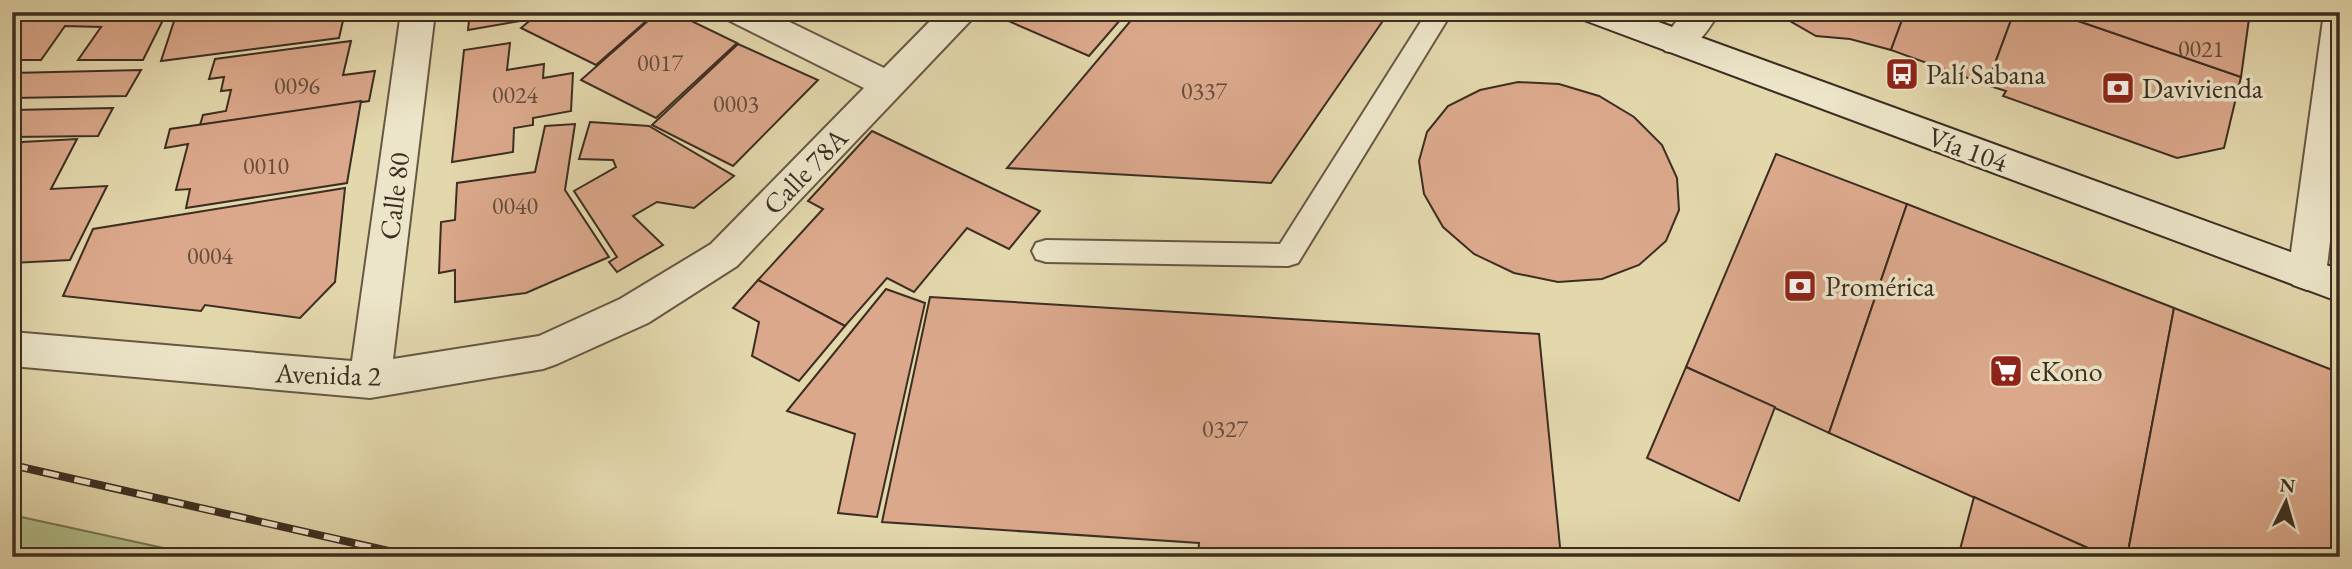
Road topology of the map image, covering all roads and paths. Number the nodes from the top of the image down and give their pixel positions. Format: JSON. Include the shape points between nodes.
{"nodes":[{"id":1,"x":418,"y":12,"type":"edge"},
{"id":2,"x":740,"y":12,"type":"edge"},
{"id":3,"x":959,"y":12,"type":"edge"},
{"id":4,"x":1440,"y":12,"type":"edge"},
{"id":5,"x":1596,"y":12,"type":"edge"},
{"id":6,"x":1703,"y":12,"type":"edge"},
{"id":7,"x":2340,"y":20,"type":"edge"},
{"id":8,"x":1677,"y":42,"type":"junction"},
{"id":9,"x":888,"y":85,"type":"junction"},
{"id":10,"x":1046,"y":251,"type":"dead end"},
{"id":11,"x":2306,"y":274,"type":"junction"},
{"id":12,"x":2340,"y":286,"type":"edge"},
{"id":13,"x":634,"y":311,"type":"joint"},
{"id":14,"x":12,"y":349,"type":"edge"},
{"id":15,"x":370,"y":380,"type":"junction"}],
"edges":[{"from":1,"to":15,"type":"street","name":"Calle 80"},
{"from":2,"to":9,"type":"street"},
{"from":3,"to":9,"type":"street","name":"Calle 78A"},
{"from":4,"to":10,"type":"lane","via":[[1288,255]]},
{"from":5,"to":8,"type":"street","name":"Vía 104"},
{"from":6,"to":8,"type":"street"},
{"from":7,"to":11,"type":"street"},
{"from":8,"to":11,"type":"street","name":"Vía 104"},
{"from":9,"to":13,"type":"street","name":"Calle 78A","via":[[724,255]]},
{"from":11,"to":12,"type":"street","name":"Vía 104"},
{"from":13,"to":15,"type":"street","name":"Avenida 2","via":[[543,352]]},
{"from":14,"to":15,"type":"street","name":"Avenida 2"}]}
